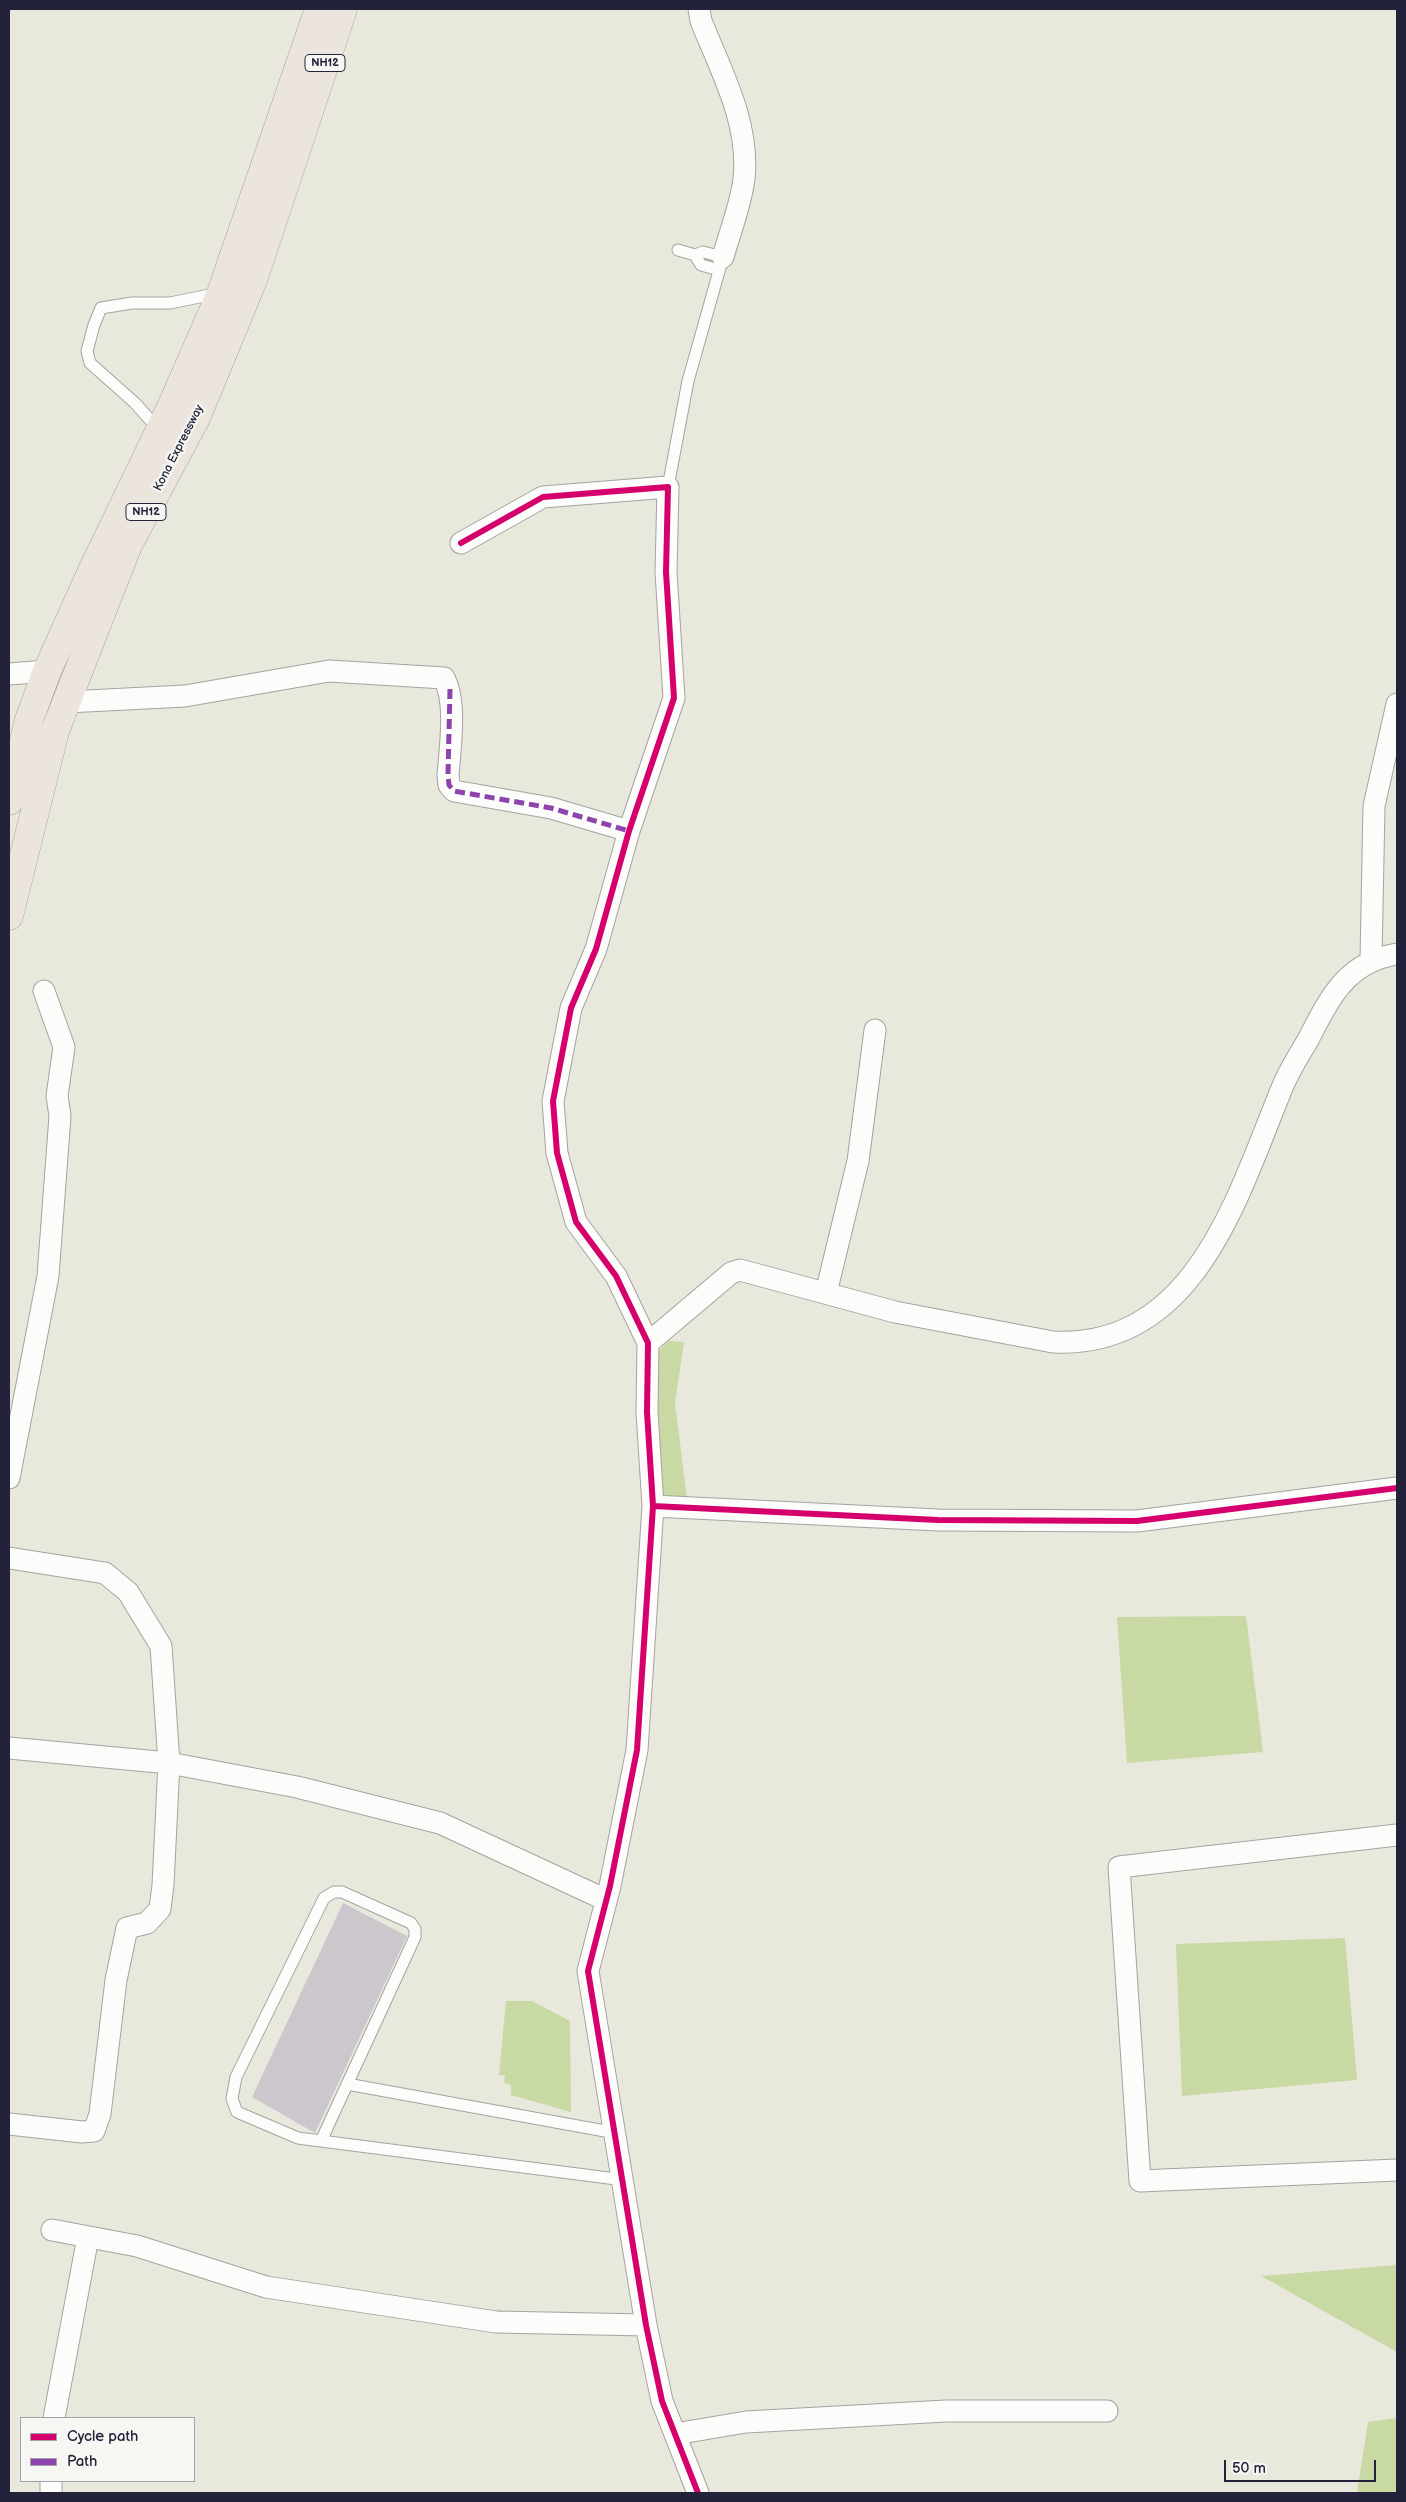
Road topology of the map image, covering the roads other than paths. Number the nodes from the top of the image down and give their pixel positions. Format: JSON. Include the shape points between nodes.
{"nodes":[{"id":1,"x":319,"y":9,"type":"edge"},
{"id":2,"x":344,"y":9,"type":"edge"},
{"id":3,"x":699,"y":9,"type":"edge"},
{"id":4,"x":678,"y":250,"type":"dead end"},
{"id":5,"x":721,"y":264,"type":"junction"},
{"id":6,"x":221,"y":293,"type":"junction"},
{"id":7,"x":172,"y":405,"type":"junction"},
{"id":8,"x":196,"y":418,"type":"junction"},
{"id":9,"x":160,"y":432,"type":"junction"},
{"id":10,"x":668,"y":487,"type":"junction"},
{"id":11,"x":461,"y":543,"type":"dead end"},
{"id":12,"x":47,"y":671,"type":"junction"},
{"id":13,"x":9,"y":674,"type":"edge"},
{"id":14,"x":67,"y":702,"type":"junction"},
{"id":15,"x":1397,"y":704,"type":"edge"},
{"id":16,"x":55,"y":731,"type":"junction"},
{"id":17,"x":21,"y":732,"type":"edge"},
{"id":18,"x":9,"y":801,"type":"edge"},
{"id":19,"x":630,"y":832,"type":"junction"},
{"id":20,"x":9,"y":916,"type":"edge"},
{"id":21,"x":1397,"y":954,"type":"edge"},
{"id":22,"x":1371,"y":960,"type":"junction"},
{"id":23,"x":44,"y":991,"type":"dead end"},
{"id":24,"x":874,"y":1030,"type":"dead end"},
{"id":25,"x":826,"y":1293,"type":"junction"},
{"id":26,"x":648,"y":1343,"type":"junction"},
{"id":27,"x":14,"y":1423,"type":"edge"},
{"id":28,"x":9,"y":1478,"type":"edge"},
{"id":29,"x":1397,"y":1488,"type":"edge"},
{"id":30,"x":653,"y":1506,"type":"junction"},
{"id":31,"x":9,"y":1558,"type":"edge"},
{"id":32,"x":9,"y":1748,"type":"edge"},
{"id":33,"x":169,"y":1763,"type":"junction"},
{"id":34,"x":1397,"y":1835,"type":"edge"},
{"id":35,"x":606,"y":1900,"type":"junction"},
{"id":36,"x":348,"y":2084,"type":"junction"},
{"id":37,"x":9,"y":2124,"type":"edge"},
{"id":38,"x":616,"y":2133,"type":"junction"},
{"id":39,"x":321,"y":2141,"type":"junction"},
{"id":40,"x":1397,"y":2170,"type":"edge"},
{"id":41,"x":624,"y":2180,"type":"junction"},
{"id":42,"x":52,"y":2230,"type":"dead end"},
{"id":43,"x":88,"y":2237,"type":"junction"},
{"id":44,"x":646,"y":2325,"type":"junction"},
{"id":45,"x":1107,"y":2411,"type":"dead end"},
{"id":46,"x":54,"y":2417,"type":"edge"},
{"id":47,"x":675,"y":2434,"type":"junction"},
{"id":48,"x":698,"y":2493,"type":"edge"}],
"edges":[{"from":1,"to":6,"type":"highway","name":"Kona Expressway","number":"NH12"},
{"from":2,"to":8,"type":"highway","name":"Kona Expressway","number":"NH12","via":[[253,280]]},
{"from":3,"to":5,"type":"street","via":[[744,136],[744,179]]},
{"from":4,"to":5,"type":"lane","via":[[695,255],[703,252]]},
{"from":5,"to":10,"type":"lane","via":[[688,382]]},
{"from":6,"to":7,"type":"highway","name":"Kona Expressway","number":"NH12"},
{"from":6,"to":9,"type":"lane","via":[[170,304],[132,303],[101,308],[87,351],[90,363],[135,403]]},
{"from":7,"to":8,"type":"highway"},
{"from":7,"to":9,"type":"highway","name":"Kona Expressway","number":"NH12"},
{"from":8,"to":14,"type":"highway","name":"Kona Expressway","number":"NH12","via":[[128,545]]},
{"from":9,"to":12,"type":"highway","name":"Kona Expressway","number":"NH12"},
{"from":10,"to":11,"type":"street","via":[[543,496]]},
{"from":10,"to":19,"type":"street","via":[[666,572],[674,698]]},
{"from":12,"to":13,"type":"street"},
{"from":12,"to":17,"type":"highway","name":"Kona Expressway","number":"NH12"},
{"from":14,"to":16,"type":"highway","name":"Kona Expressway","number":"NH12"},
{"from":14,"to":19,"type":"street","via":[[185,696],[329,671],[444,678],[450,689],[448,776],[454,792],[551,808]]},
{"from":15,"to":22,"type":"street","via":[[1374,806]]},
{"from":16,"to":17,"type":"highway"},
{"from":16,"to":20,"type":"highway","name":"Kona Expressway","number":"NH12"},
{"from":17,"to":18,"type":"highway","name":"Kona Expressway","number":"NH12"},
{"from":19,"to":26,"type":"street","via":[[596,949],[571,1008],[553,1101],[557,1153],[576,1222],[616,1276]]},
{"from":21,"to":22,"type":"street"},
{"from":22,"to":25,"type":"street","via":[[1345,978],[1319,1019],[1283,1085],[1216,1242],[1165,1306],[1133,1325],[1079,1343],[1053,1342],[895,1312]]},
{"from":23,"to":27,"type":"street","via":[[64,1047],[57,1096],[60,1116],[48,1276]]},
{"from":24,"to":25,"type":"street","via":[[858,1161]]},
{"from":25,"to":26,"type":"street","via":[[740,1270],[731,1273]]},
{"from":26,"to":30,"type":"street","via":[[647,1412]]},
{"from":27,"to":28,"type":"street"},
{"from":29,"to":30,"type":"street","via":[[1137,1521],[938,1520]]},
{"from":30,"to":35,"type":"street","via":[[637,1750]]},
{"from":31,"to":33,"type":"street","via":[[105,1573],[128,1592],[161,1646]]},
{"from":32,"to":33,"type":"street"},
{"from":33,"to":35,"type":"street","via":[[297,1787],[440,1823]]},
{"from":33,"to":37,"type":"street","via":[[168,1820],[160,1909],[147,1923],[127,1928],[116,1980],[100,2114],[94,2131]]},
{"from":34,"to":40,"type":"street","via":[[1119,1867],[1140,2181]]},
{"from":35,"to":38,"type":"street","via":[[588,1971]]},
{"from":36,"to":38,"type":"lane"},
{"from":36,"to":39,"type":"lane"},
{"from":36,"to":39,"type":"lane","via":[[415,1937],[415,1929],[411,1923],[342,1892],[334,1892],[324,1898],[236,2077],[232,2099],[237,2112],[246,2117],[298,2138]]},
{"from":38,"to":41,"type":"street"},
{"from":39,"to":41,"type":"lane"},
{"from":41,"to":44,"type":"street"},
{"from":42,"to":43,"type":"street"},
{"from":43,"to":44,"type":"street","via":[[137,2246],[266,2287],[496,2322]]},
{"from":43,"to":46,"type":"street"},
{"from":44,"to":47,"type":"street","via":[[662,2401]]},
{"from":45,"to":47,"type":"street","via":[[946,2411],[746,2422]]},
{"from":47,"to":48,"type":"street"}]}
